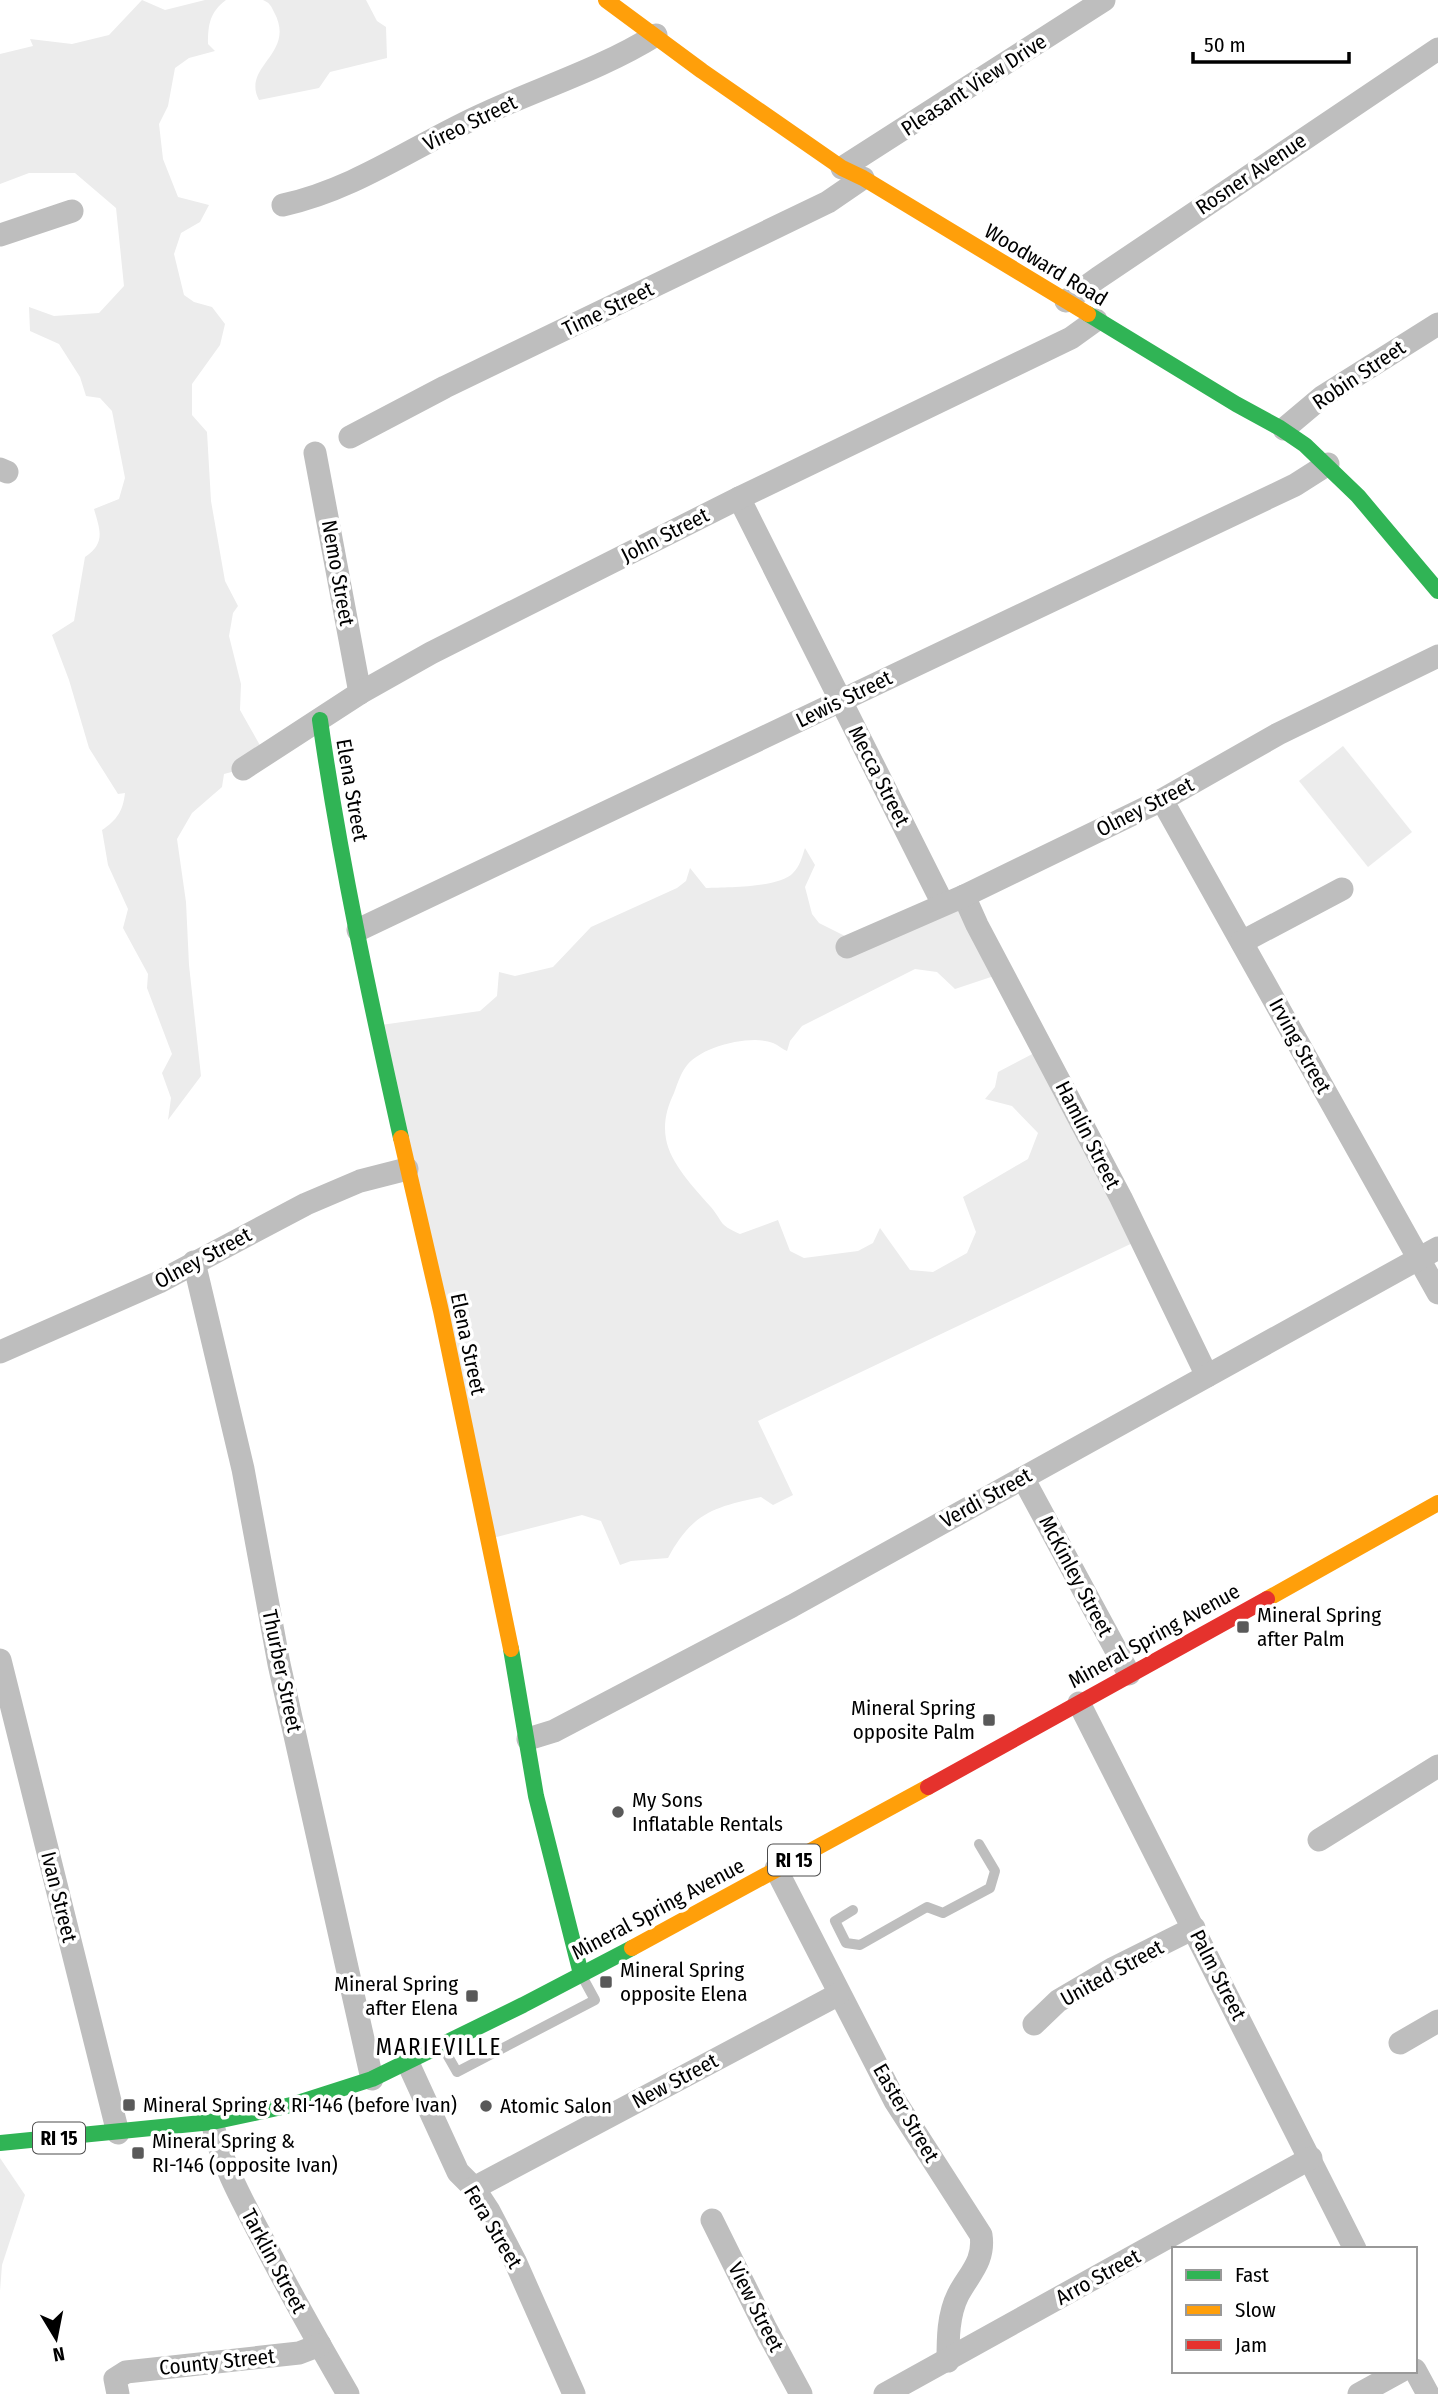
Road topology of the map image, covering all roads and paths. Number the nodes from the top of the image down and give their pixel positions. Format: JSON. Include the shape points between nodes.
{"nodes":[{"id":1,"x":606,"y":0,"type":"edge"},
{"id":2,"x":1104,"y":0,"type":"edge"},
{"id":3,"x":656,"y":35,"type":"junction"},
{"id":4,"x":1438,"y":50,"type":"edge"},
{"id":5,"x":853,"y":173,"type":"junction"},
{"id":6,"x":283,"y":205,"type":"dead end"},
{"id":7,"x":72,"y":211,"type":"dead end"},
{"id":8,"x":0,"y":235,"type":"edge"},
{"id":9,"x":1066,"y":301,"type":"junction"},
{"id":10,"x":1096,"y":320,"type":"junction"},
{"id":11,"x":1438,"y":324,"type":"edge"},
{"id":12,"x":1283,"y":429,"type":"junction"},
{"id":13,"x":350,"y":437,"type":"dead end"},
{"id":14,"x":315,"y":453,"type":"dead end"},
{"id":15,"x":1328,"y":464,"type":"junction"},
{"id":16,"x":738,"y":498,"type":"junction"},
{"id":17,"x":1438,"y":592,"type":"edge"},
{"id":18,"x":1438,"y":656,"type":"edge"},
{"id":19,"x":360,"y":693,"type":"junction"},
{"id":20,"x":841,"y":701,"type":"junction"},
{"id":21,"x":320,"y":720,"type":"junction"},
{"id":22,"x":243,"y":769,"type":"dead end"},
{"id":23,"x":1162,"y":800,"type":"junction"},
{"id":24,"x":1342,"y":889,"type":"dead end"},
{"id":25,"x":964,"y":895,"type":"junction"},
{"id":26,"x":943,"y":904,"type":"junction"},
{"id":27,"x":358,"y":930,"type":"junction"},
{"id":28,"x":1242,"y":942,"type":"junction"},
{"id":29,"x":846,"y":947,"type":"dead end"},
{"id":30,"x":407,"y":1169,"type":"junction"},
{"id":31,"x":1429,"y":1253,"type":"edge"},
{"id":32,"x":194,"y":1262,"type":"junction"},
{"id":33,"x":1438,"y":1293,"type":"edge"},
{"id":34,"x":0,"y":1352,"type":"edge"},
{"id":35,"x":1207,"y":1376,"type":"junction"},
{"id":36,"x":1023,"y":1478,"type":"junction"},
{"id":37,"x":1438,"y":1503,"type":"edge"},
{"id":38,"x":0,"y":1660,"type":"edge"},
{"id":39,"x":1129,"y":1674,"type":"junction"},
{"id":40,"x":1079,"y":1703,"type":"junction"},
{"id":41,"x":528,"y":1739,"type":"junction"},
{"id":42,"x":1438,"y":1766,"type":"edge"},
{"id":43,"x":1319,"y":1840,"type":"dead end"},
{"id":44,"x":979,"y":1844,"type":"dead end"},
{"id":45,"x":776,"y":1869,"type":"junction"},
{"id":46,"x":853,"y":1910,"type":"dead end"},
{"id":47,"x":1194,"y":1928,"type":"junction"},
{"id":48,"x":581,"y":1974,"type":"junction"},
{"id":49,"x":839,"y":1994,"type":"junction"},
{"id":50,"x":1438,"y":2021,"type":"edge"},
{"id":51,"x":1034,"y":2024,"type":"dead end"},
{"id":52,"x":1401,"y":2043,"type":"dead end"},
{"id":53,"x":442,"y":2045,"type":"junction"},
{"id":54,"x":408,"y":2063,"type":"junction"},
{"id":55,"x":372,"y":2079,"type":"junction"},
{"id":56,"x":212,"y":2122,"type":"junction"},
{"id":57,"x":118,"y":2133,"type":"junction"},
{"id":58,"x":0,"y":2143,"type":"edge"},
{"id":59,"x":1311,"y":2158,"type":"junction"},
{"id":60,"x":474,"y":2188,"type":"junction"},
{"id":61,"x":712,"y":2220,"type":"dead end"},
{"id":62,"x":1354,"y":2247,"type":"edge"},
{"id":63,"x":320,"y":2345,"type":"junction"},
{"id":64,"x":948,"y":2361,"type":"junction"},
{"id":65,"x":1397,"y":2373,"type":"edge"},
{"id":66,"x":1417,"y":2373,"type":"edge"},
{"id":67,"x":116,"y":2386,"type":"edge"},
{"id":68,"x":348,"y":2394,"type":"edge"},
{"id":69,"x":574,"y":2394,"type":"edge"},
{"id":70,"x":801,"y":2394,"type":"edge"},
{"id":71,"x":885,"y":2394,"type":"edge"},
{"id":72,"x":1359,"y":2394,"type":"edge"},
{"id":73,"x":1428,"y":2394,"type":"edge"}],
"edges":[{"from":1,"to":3,"type":"street","name":"Woodward Road"},
{"from":2,"to":5,"type":"street","name":"Pleasant View Drive"},
{"from":3,"to":5,"type":"street","name":"Woodward Road"},
{"from":3,"to":6,"type":"street","name":"Vireo Street","via":[[625,55],[484,114],[357,180]]},
{"from":4,"to":9,"type":"street","name":"Rosner Avenue"},
{"from":5,"to":9,"type":"street","name":"Woodward Road"},
{"from":5,"to":13,"type":"street","name":"Time Street","via":[[828,202]]},
{"from":7,"to":8,"type":"street"},
{"from":9,"to":10,"type":"street","name":"Woodward Road"},
{"from":10,"to":12,"type":"street","name":"Woodward Road"},
{"from":10,"to":16,"type":"street","name":"John Street","via":[[1071,338]]},
{"from":11,"to":12,"type":"street","name":"Robin Street","via":[[1322,397]]},
{"from":12,"to":15,"type":"street","name":"Woodward Road"},
{"from":14,"to":19,"type":"street","name":"Nemo Street"},
{"from":15,"to":17,"type":"street","name":"Woodward Road"},
{"from":15,"to":20,"type":"street","name":"Lewis Street","via":[[1294,485]]},
{"from":16,"to":19,"type":"street","name":"John Street"},
{"from":16,"to":20,"type":"street","name":"Mecca Street"},
{"from":18,"to":23,"type":"street","name":"Olney Street","via":[[1278,734]]},
{"from":19,"to":21,"type":"street","name":"John Street"},
{"from":20,"to":26,"type":"street","name":"Mecca Street"},
{"from":20,"to":27,"type":"street","name":"Lewis Street"},
{"from":21,"to":22,"type":"street","name":"John Street"},
{"from":21,"to":27,"type":"street","name":"Elena Street","via":[[334,819]]},
{"from":23,"to":25,"type":"street","name":"Olney Street"},
{"from":23,"to":28,"type":"street","name":"Irving Street"},
{"from":24,"to":28,"type":"street"},
{"from":25,"to":26,"type":"street","name":"Olney Street"},
{"from":25,"to":35,"type":"street","name":"Hamlin Street","via":[[1121,1198]]},
{"from":26,"to":29,"type":"street","name":"Olney Street"},
{"from":27,"to":30,"type":"street","name":"Elena Street"},
{"from":28,"to":31,"type":"street","name":"Irving Street"},
{"from":30,"to":32,"type":"street","name":"Olney Street","via":[[327,1195]]},
{"from":30,"to":41,"type":"street","name":"Elena Street"},
{"from":31,"to":33,"type":"street","name":"Irving Street"},
{"from":31,"to":35,"type":"street","name":"Verdi Street"},
{"from":32,"to":34,"type":"street","name":"Olney Street"},
{"from":32,"to":55,"type":"street","name":"Thurber Street","via":[[243,1469],[279,1664]]},
{"from":35,"to":36,"type":"street","name":"Verdi Street"},
{"from":36,"to":39,"type":"street","name":"McKinley Street"},
{"from":36,"to":41,"type":"street","name":"Verdi Street","via":[[793,1606],[554,1731]]},
{"from":37,"to":39,"type":"street","name":"Mineral Spring Avenue","number":"RI 15"},
{"from":38,"to":57,"type":"street","name":"Ivan Street"},
{"from":39,"to":40,"type":"street","name":"Mineral Spring Avenue","number":"RI 15"},
{"from":40,"to":45,"type":"street","name":"Mineral Spring Avenue","number":"RI 15"},
{"from":40,"to":47,"type":"street","name":"Palm Street"},
{"from":41,"to":48,"type":"street","name":"Elena Street","via":[[536,1796]]},
{"from":42,"to":43,"type":"street"},
{"from":44,"to":46,"type":"lane","via":[[995,1871],[990,1888],[943,1913],[927,1907],[860,1945],[846,1943],[835,1921]]},
{"from":45,"to":48,"type":"street","name":"Mineral Spring Avenue","number":"RI 15"},
{"from":45,"to":49,"type":"street","name":"Easter Street"},
{"from":47,"to":51,"type":"street","name":"United Street","via":[[1058,2001]]},
{"from":47,"to":59,"type":"street","name":"Palm Street"},
{"from":48,"to":53,"type":"street","name":"Mineral Spring Avenue","number":"RI 15"},
{"from":48,"to":53,"type":"lane","via":[[595,2000],[457,2071]]},
{"from":49,"to":60,"type":"street","name":"New Street"},
{"from":49,"to":64,"type":"street","name":"Easter Street","via":[[908,2124],[981,2235],[981,2256],[952,2314]]},
{"from":50,"to":52,"type":"street"},
{"from":53,"to":54,"type":"street","name":"Mineral Spring Avenue","number":"RI 15"},
{"from":54,"to":55,"type":"street","name":"Mineral Spring Avenue","number":"RI 15"},
{"from":54,"to":60,"type":"street","name":"Fera Street","via":[[458,2172]]},
{"from":55,"to":56,"type":"street","name":"Mineral Spring Avenue","number":"RI 15","via":[[291,2105]]},
{"from":56,"to":57,"type":"street","name":"Mineral Spring Avenue","number":"RI 15"},
{"from":56,"to":63,"type":"street","name":"Tarklin Street","via":[[237,2191]]},
{"from":57,"to":58,"type":"street","name":"Mineral Spring Avenue","number":"RI 15"},
{"from":59,"to":62,"type":"street","name":"Palm Street"},
{"from":59,"to":64,"type":"street","name":"Arro Street"},
{"from":60,"to":69,"type":"street","name":"Fera Street","via":[[525,2282]]},
{"from":61,"to":70,"type":"street","name":"View Street"},
{"from":63,"to":67,"type":"street","name":"County Street","via":[[299,2353],[126,2372]]},
{"from":63,"to":68,"type":"street","name":"Tarklin Street"},
{"from":64,"to":71,"type":"street","name":"Arro Street"},
{"from":65,"to":72,"type":"street"},
{"from":66,"to":73,"type":"street"}]}
